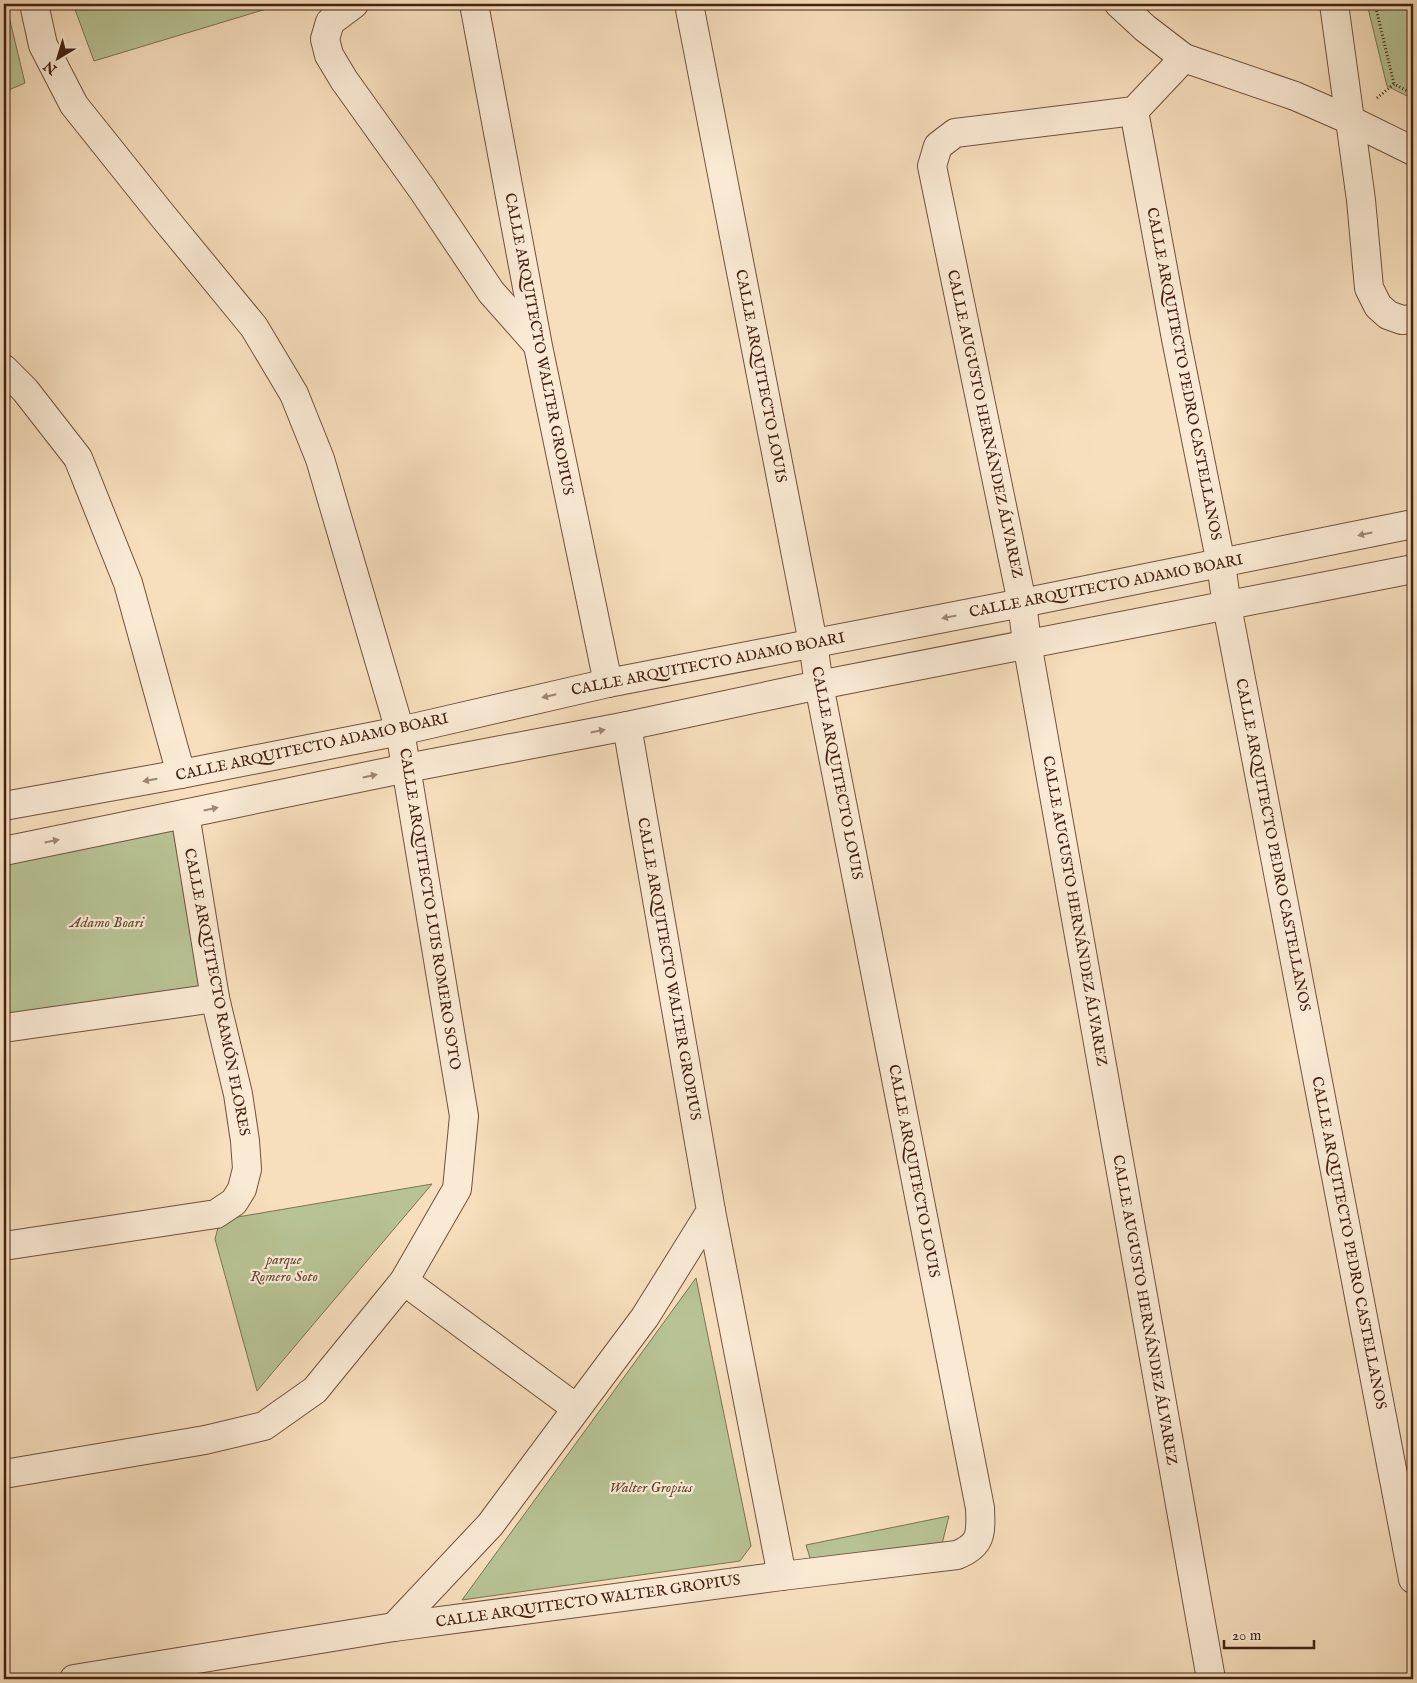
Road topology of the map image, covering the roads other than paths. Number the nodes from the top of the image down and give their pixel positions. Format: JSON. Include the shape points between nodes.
{"nodes":[{"id":1,"x":34,"y":4,"type":"edge"},
{"id":2,"x":354,"y":4,"type":"edge"},
{"id":3,"x":474,"y":4,"type":"edge"},
{"id":4,"x":689,"y":4,"type":"edge"},
{"id":5,"x":1119,"y":4,"type":"edge"},
{"id":6,"x":1334,"y":4,"type":"edge"},
{"id":7,"x":1184,"y":58,"type":"junction"},
{"id":8,"x":1134,"y":111,"type":"junction"},
{"id":9,"x":1350,"y":120,"type":"junction"},
{"id":10,"x":1413,"y":151,"type":"edge"},
{"id":11,"x":1413,"y":319,"type":"edge"},
{"id":12,"x":538,"y":346,"type":"junction"},
{"id":13,"x":4,"y":369,"type":"edge"},
{"id":14,"x":1413,"y":524,"type":"edge"},
{"id":15,"x":1221,"y":564,"type":"junction"},
{"id":16,"x":1413,"y":569,"type":"edge"},
{"id":17,"x":1022,"y":603,"type":"junction"},
{"id":18,"x":1227,"y":606,"type":"junction"},
{"id":19,"x":813,"y":642,"type":"junction"},
{"id":20,"x":1028,"y":643,"type":"junction"},
{"id":21,"x":608,"y":683,"type":"junction"},
{"id":22,"x":819,"y":685,"type":"junction"},
{"id":23,"x":627,"y":726,"type":"junction"},
{"id":24,"x":400,"y":731,"type":"junction"},
{"id":25,"x":407,"y":768,"type":"junction"},
{"id":26,"x":181,"y":774,"type":"junction"},
{"id":27,"x":4,"y":806,"type":"edge"},
{"id":28,"x":184,"y":814,"type":"junction"},
{"id":29,"x":4,"y":851,"type":"edge"},
{"id":30,"x":215,"y":998,"type":"junction"},
{"id":31,"x":4,"y":1028,"type":"edge"},
{"id":32,"x":711,"y":1211,"type":"junction"},
{"id":33,"x":4,"y":1246,"type":"edge"},
{"id":34,"x":404,"y":1281,"type":"junction"},
{"id":35,"x":576,"y":1408,"type":"junction"},
{"id":36,"x":4,"y":1474,"type":"edge"},
{"id":37,"x":977,"y":1543,"type":"joint"},
{"id":38,"x":782,"y":1576,"type":"junction"},
{"id":39,"x":1413,"y":1579,"type":"edge"},
{"id":40,"x":394,"y":1627,"type":"junction"},
{"id":41,"x":74,"y":1679,"type":"edge"},
{"id":42,"x":1210,"y":1679,"type":"edge"}],
"edges":[{"from":1,"to":24,"type":"street","name":"CALLE ARQUITECTO LUIS ROMERO SOTO","via":[[43,45],[74,104],[254,327],[294,394],[320,459]]},
{"from":2,"to":12,"type":"street","via":[[330,22],[324,39],[329,55],[491,292]]},
{"from":3,"to":12,"type":"street","name":"CALLE ARQUITECTO WALTER GROPIUS"},
{"from":4,"to":19,"type":"street","name":"CALLE ARQUITECTO LOUIS"},
{"from":5,"to":7,"type":"street"},
{"from":6,"to":9,"type":"street"},
{"from":7,"to":8,"type":"street"},
{"from":7,"to":9,"type":"street","via":[[1295,96]]},
{"from":8,"to":15,"type":"street","name":"CALLE ARQUITECTO PEDRO CASTELLANOS"},
{"from":8,"to":17,"type":"street","name":"CALLE AUGUSTO HERNÁNDEZ ÁLVAREZ","via":[[955,134],[938,146],[932,166]]},
{"from":9,"to":10,"type":"street"},
{"from":9,"to":11,"type":"street","via":[[1369,288],[1378,306],[1388,315],[1402,320]]},
{"from":12,"to":21,"type":"street","name":"CALLE ARQUITECTO WALTER GROPIUS"},
{"from":13,"to":26,"type":"street","via":[[25,390],[78,458],[128,583]]},
{"from":14,"to":15,"type":"street","name":"CALLE ARQUITECTO ADAMO BOARI","one_way":true},
{"from":15,"to":17,"type":"street","name":"CALLE ARQUITECTO ADAMO BOARI"},
{"from":15,"to":18,"type":"street","name":"CALLE ARQUITECTO PEDRO CASTELLANOS"},
{"from":16,"to":18,"type":"street"},
{"from":17,"to":19,"type":"street","name":"CALLE ARQUITECTO ADAMO BOARI","one_way":true},
{"from":17,"to":20,"type":"street","name":"CALLE AUGUSTO HERNÁNDEZ ÁLVAREZ"},
{"from":18,"to":20,"type":"street"},
{"from":18,"to":39,"type":"street","name":"CALLE ARQUITECTO PEDRO CASTELLANOS"},
{"from":19,"to":21,"type":"street","name":"CALLE ARQUITECTO ADAMO BOARI"},
{"from":19,"to":22,"type":"street","name":"CALLE ARQUITECTO LOUIS"},
{"from":20,"to":22,"type":"street"},
{"from":20,"to":42,"type":"street","name":"CALLE AUGUSTO HERNÁNDEZ ÁLVAREZ"},
{"from":21,"to":24,"type":"street","name":"CALLE ARQUITECTO ADAMO BOARI","one_way":true},
{"from":22,"to":23,"type":"street"},
{"from":22,"to":37,"type":"street","name":"CALLE ARQUITECTO LOUIS","via":[[980,1508],[981,1527]]},
{"from":25,"to":23,"type":"street","one_way":true},
{"from":23,"to":32,"type":"street","name":"CALLE ARQUITECTO WALTER GROPIUS"},
{"from":24,"to":25,"type":"street","name":"CALLE ARQUITECTO LUIS ROMERO SOTO"},
{"from":24,"to":26,"type":"street","name":"CALLE ARQUITECTO ADAMO BOARI"},
{"from":28,"to":25,"type":"street","one_way":true},
{"from":25,"to":34,"type":"street","name":"CALLE ARQUITECTO LUIS ROMERO SOTO","via":[[464,1116],[456,1189]]},
{"from":26,"to":27,"type":"street","name":"CALLE ARQUITECTO ADAMO BOARI","one_way":true},
{"from":29,"to":28,"type":"street","one_way":true},
{"from":28,"to":30,"type":"street","name":"CALLE ARQUITECTO RAMÓN FLORES"},
{"from":30,"to":31,"type":"street"},
{"from":30,"to":33,"type":"street","name":"CALLE ARQUITECTO RAMÓN FLORES","via":[[238,1094],[245,1140],[247,1169],[242,1189],[234,1202],[216,1214]]},
{"from":32,"to":35,"type":"street","name":"CALLE ARQUITECTO WALTER GROPIUS","via":[[645,1317]]},
{"from":32,"to":38,"type":"street","name":"CALLE ARQUITECTO WALTER GROPIUS"},
{"from":34,"to":35,"type":"street"},
{"from":34,"to":36,"type":"street","name":"CALLE ARQUITECTO LUIS ROMERO SOTO","via":[[315,1390],[264,1426],[205,1440]]},
{"from":35,"to":40,"type":"street","name":"CALLE ARQUITECTO WALTER GROPIUS","via":[[490,1525]]},
{"from":37,"to":38,"type":"street","name":"CALLE ARQUITECTO WALTER GROPIUS","via":[[957,1555]]},
{"from":38,"to":40,"type":"street","name":"CALLE ARQUITECTO WALTER GROPIUS"},
{"from":40,"to":41,"type":"street","name":"CALLE ARQUITECTO WALTER GROPIUS"}]}
